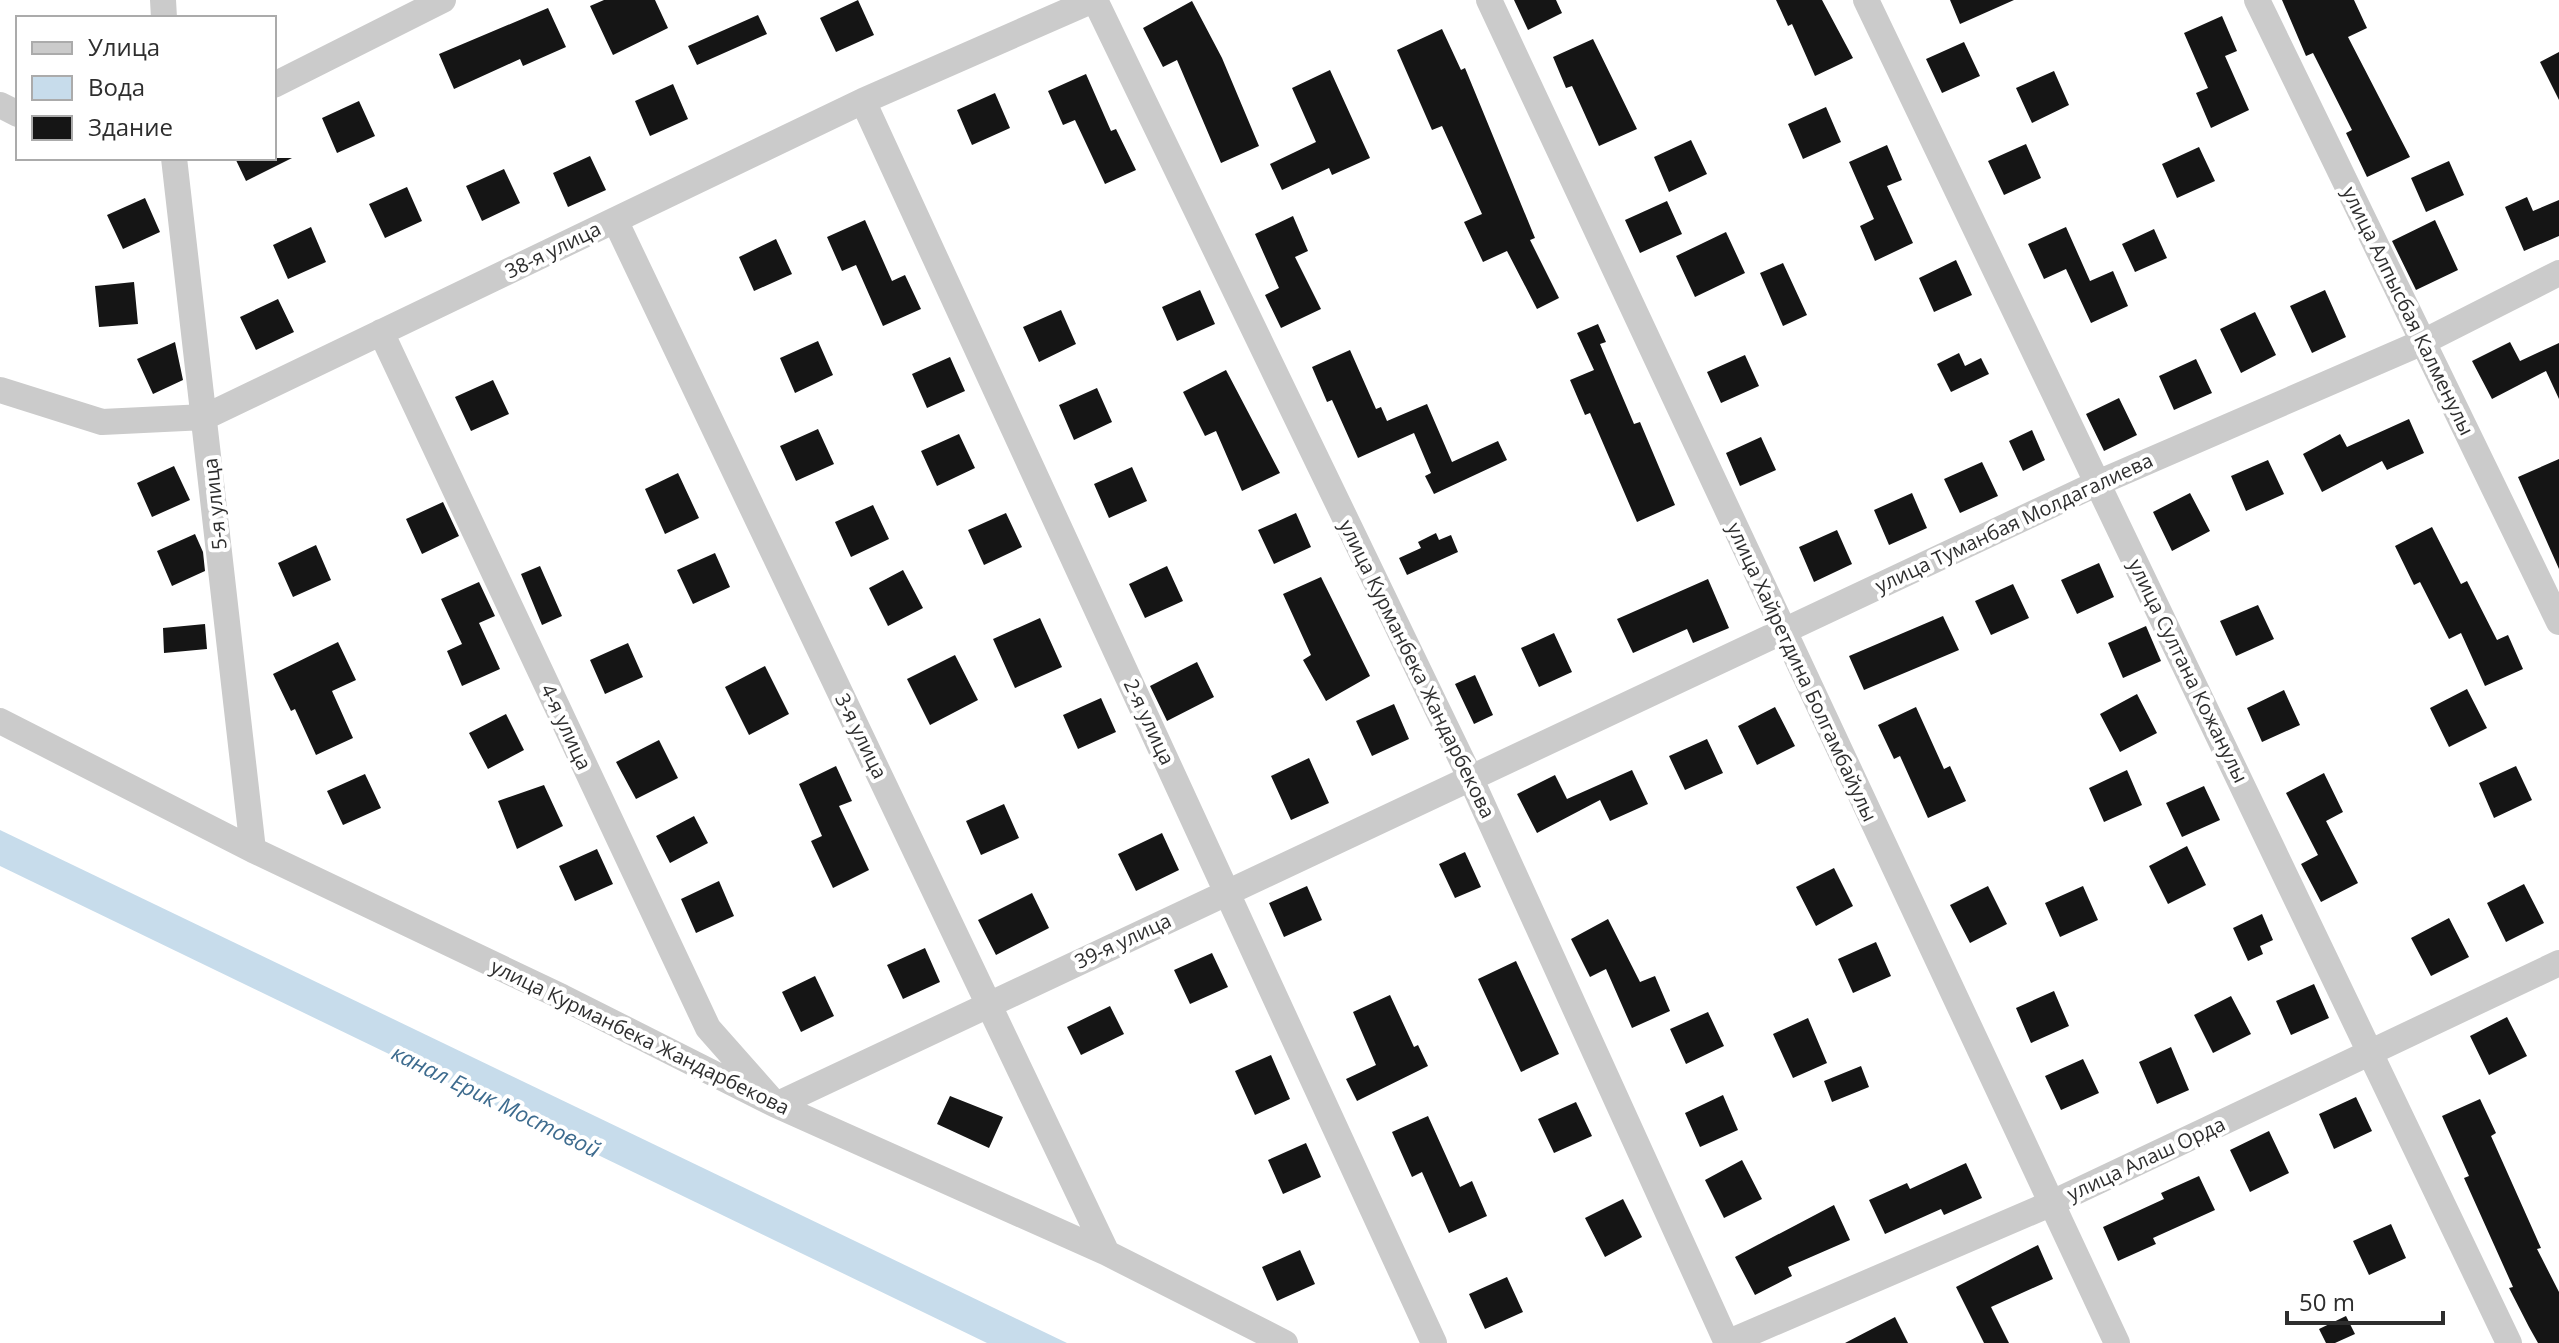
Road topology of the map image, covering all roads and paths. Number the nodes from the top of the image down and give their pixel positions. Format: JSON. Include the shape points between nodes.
{"nodes":[{"id":1,"x":443,"y":0,"type":"edge"},
{"id":2,"x":1094,"y":0,"type":"edge"},
{"id":3,"x":1489,"y":0,"type":"edge"},
{"id":4,"x":1866,"y":0,"type":"edge"},
{"id":5,"x":2257,"y":0,"type":"edge"},
{"id":6,"x":276,"y":84,"type":"edge"},
{"id":7,"x":863,"y":101,"type":"junction"},
{"id":8,"x":174,"y":160,"type":"edge"},
{"id":9,"x":615,"y":220,"type":"junction"},
{"id":10,"x":2559,"y":273,"type":"edge"},
{"id":11,"x":381,"y":332,"type":"junction"},
{"id":12,"x":2423,"y":342,"type":"junction"},
{"id":13,"x":0,"y":390,"type":"edge"},
{"id":14,"x":205,"y":417,"type":"junction"},
{"id":15,"x":2098,"y":483,"type":"junction"},
{"id":16,"x":2559,"y":622,"type":"edge"},
{"id":17,"x":1783,"y":631,"type":"junction"},
{"id":18,"x":0,"y":721,"type":"edge"},
{"id":19,"x":1470,"y":777,"type":"junction"},
{"id":20,"x":253,"y":850,"type":"junction"},
{"id":21,"x":1227,"y":892,"type":"junction"},
{"id":22,"x":2559,"y":963,"type":"edge"},
{"id":23,"x":989,"y":1004,"type":"junction"},
{"id":24,"x":2370,"y":1052,"type":"junction"},
{"id":25,"x":776,"y":1105,"type":"junction"},
{"id":26,"x":2050,"y":1204,"type":"junction"},
{"id":27,"x":1107,"y":1253,"type":"junction"},
{"id":28,"x":1285,"y":1343,"type":"edge"},
{"id":29,"x":1434,"y":1343,"type":"edge"},
{"id":30,"x":1727,"y":1343,"type":"edge"},
{"id":31,"x":2117,"y":1343,"type":"edge"},
{"id":32,"x":2509,"y":1343,"type":"edge"}],
"edges":[{"from":1,"to":6,"type":"street"},
{"from":2,"to":7,"type":"street","name":"38-я улица"},
{"from":2,"to":19,"type":"street","name":"улица Курманбека Жандарбекова"},
{"from":3,"to":17,"type":"street","name":"улица Хайретдина Болгамбайулы"},
{"from":4,"to":15,"type":"street","name":"улица Султана Кожанулы"},
{"from":5,"to":12,"type":"street","name":"улица Алпысбая Калменулы"},
{"from":7,"to":9,"type":"street","name":"38-я улица"},
{"from":7,"to":21,"type":"street","name":"2-я улица"},
{"from":8,"to":14,"type":"street","name":"5-я улица"},
{"from":9,"to":11,"type":"street","name":"38-я улица"},
{"from":9,"to":23,"type":"street","name":"3-я улица"},
{"from":10,"to":12,"type":"street","name":"улица Туманбая Молдагалиева"},
{"from":11,"to":14,"type":"street","name":"38-я улица"},
{"from":11,"to":25,"type":"street","name":"4-я улица","via":[[708,1028]]},
{"from":12,"to":15,"type":"street","name":"улица Туманбая Молдагалиева"},
{"from":12,"to":16,"type":"street","name":"улица Алпысбая Калменулы"},
{"from":13,"to":14,"type":"street","name":"38-я улица","via":[[102,422]]},
{"from":14,"to":20,"type":"street","name":"5-я улица"},
{"from":15,"to":17,"type":"street","name":"улица Туманбая Молдагалиева"},
{"from":15,"to":24,"type":"street","name":"улица Султана Кожанулы"},
{"from":17,"to":19,"type":"street","name":"улица Туманбая Молдагалиева"},
{"from":17,"to":26,"type":"street","name":"улица Хайретдина Болгамбайулы"},
{"from":18,"to":20,"type":"street","name":"улица Курманбека Жандарбекова"},
{"from":19,"to":21,"type":"street","name":"39-я улица"},
{"from":19,"to":30,"type":"street","name":"улица Курманбека Жандарбекова"},
{"from":20,"to":25,"type":"street","name":"улица Курманбека Жандарбекова"},
{"from":21,"to":23,"type":"street","name":"39-я улица"},
{"from":21,"to":29,"type":"street","name":"2-я улица"},
{"from":22,"to":24,"type":"street","name":"улица Алаш Орда"},
{"from":23,"to":25,"type":"street","name":"39-я улица"},
{"from":23,"to":27,"type":"street","name":"3-я улица"},
{"from":24,"to":26,"type":"street","name":"улица Алаш Орда"},
{"from":24,"to":32,"type":"street","name":"улица Султана Кожанулы"},
{"from":25,"to":27,"type":"street","name":"улица Курманбека Жандарбекова"},
{"from":26,"to":30,"type":"street","name":"улица Алаш Орда"},
{"from":26,"to":31,"type":"street","name":"улица Хайретдина Болгамбайулы"},
{"from":27,"to":28,"type":"street","name":"улица Курманбека Жандарбекова"}]}
